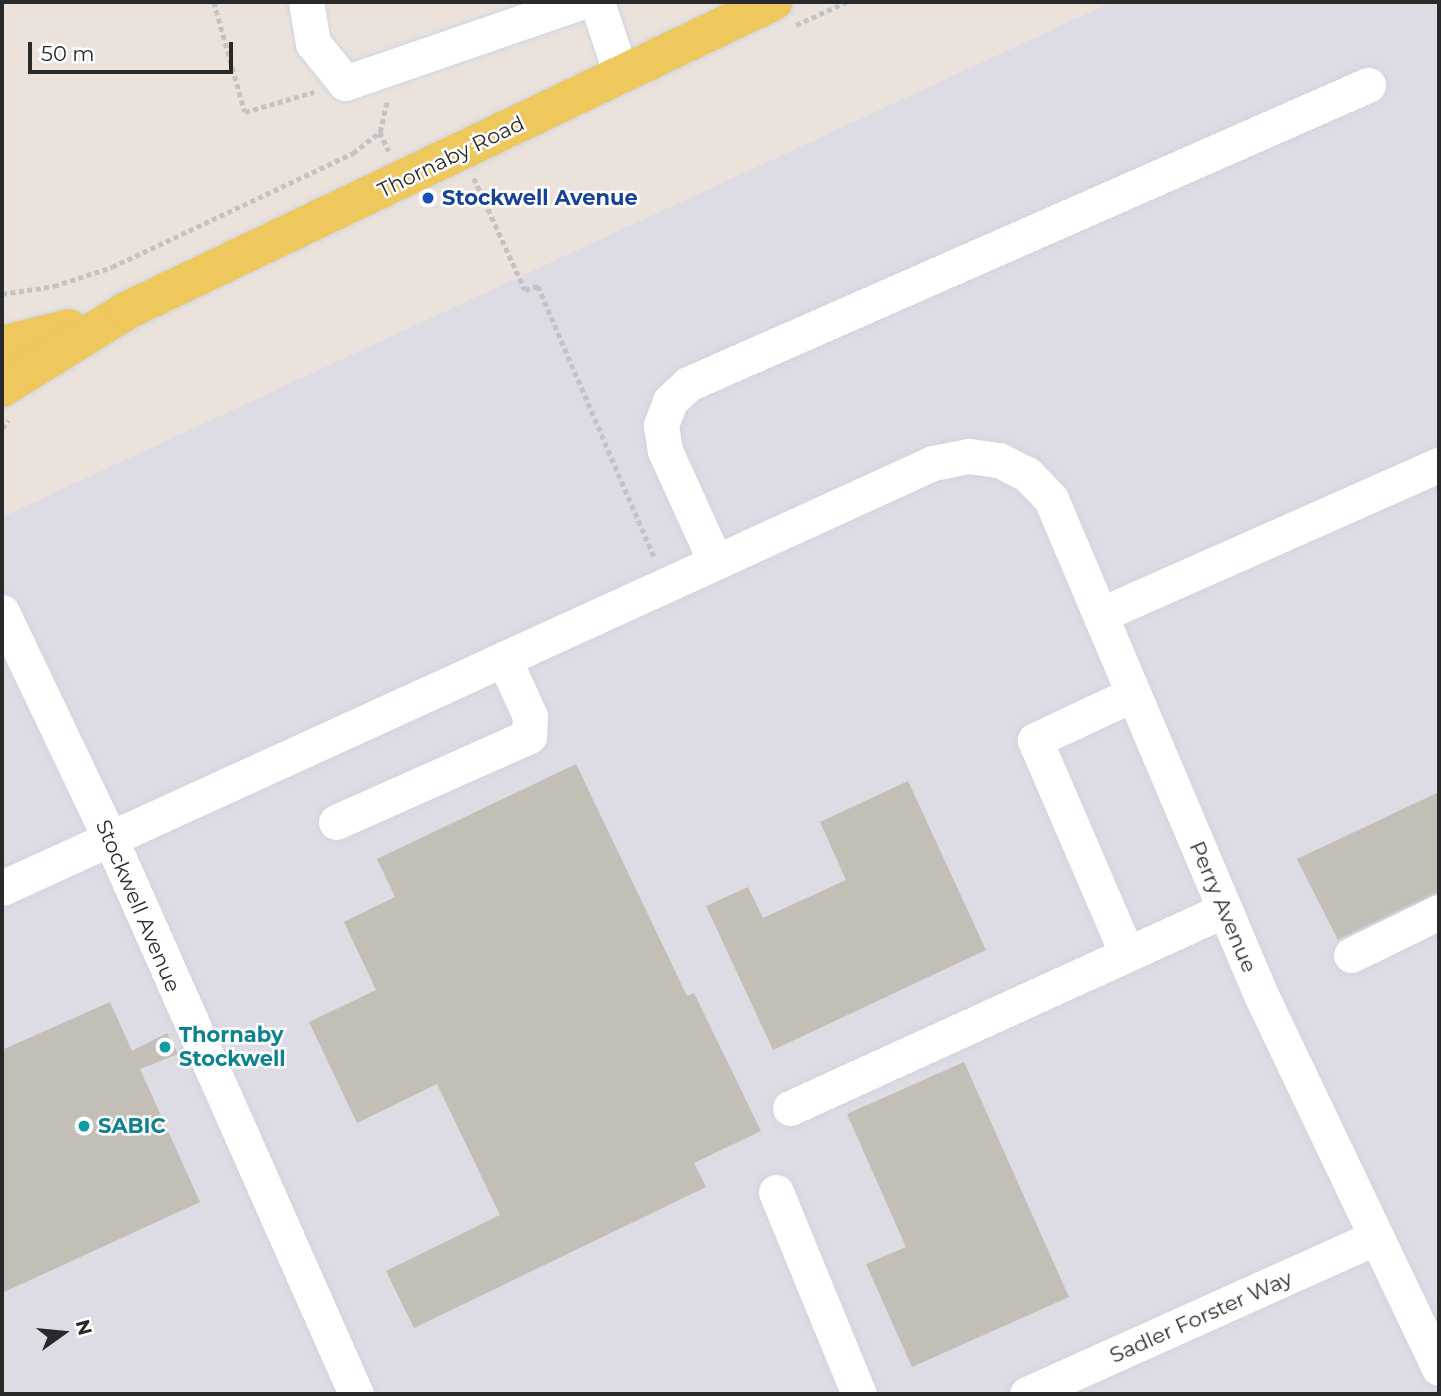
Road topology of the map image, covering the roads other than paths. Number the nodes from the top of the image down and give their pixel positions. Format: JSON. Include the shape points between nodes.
{"nodes":[{"id":1,"x":306,"y":2,"type":"edge"},
{"id":2,"x":580,"y":2,"type":"edge"},
{"id":3,"x":597,"y":2,"type":"edge"},
{"id":4,"x":773,"y":2,"type":"edge"},
{"id":5,"x":621,"y":74,"type":"junction"},
{"id":6,"x":1368,"y":85,"type":"dead end"},
{"id":7,"x":128,"y":310,"type":"junction"},
{"id":8,"x":2,"y":345,"type":"edge"},
{"id":9,"x":2,"y":388,"type":"edge"},
{"id":10,"x":1439,"y":465,"type":"edge"},
{"id":11,"x":715,"y":561,"type":"junction"},
{"id":12,"x":2,"y":612,"type":"edge"},
{"id":13,"x":1100,"y":615,"type":"junction"},
{"id":14,"x":505,"y":659,"type":"junction"},
{"id":15,"x":1133,"y":694,"type":"junction"},
{"id":16,"x":337,"y":822,"type":"dead end"},
{"id":17,"x":110,"y":838,"type":"junction"},
{"id":18,"x":2,"y":888,"type":"edge"},
{"id":19,"x":1225,"y":910,"type":"junction"},
{"id":20,"x":1439,"y":912,"type":"edge"},
{"id":21,"x":1127,"y":954,"type":"junction"},
{"id":22,"x":1351,"y":955,"type":"dead end"},
{"id":23,"x":790,"y":1108,"type":"dead end"},
{"id":24,"x":776,"y":1192,"type":"dead end"},
{"id":25,"x":1374,"y":1238,"type":"junction"},
{"id":26,"x":1439,"y":1368,"type":"edge"},
{"id":27,"x":356,"y":1394,"type":"edge"},
{"id":28,"x":859,"y":1394,"type":"edge"},
{"id":29,"x":1027,"y":1394,"type":"edge"}],
"edges":[{"from":1,"to":2,"type":"street","via":[[313,43],[345,83]]},
{"from":3,"to":5,"type":"street"},
{"from":4,"to":5,"type":"main road","name":"Thornaby Road"},
{"from":5,"to":7,"type":"main road","name":"Thornaby Road"},
{"from":6,"to":11,"type":"street","via":[[688,384],[670,401],[661,425],[665,451]]},
{"from":7,"to":8,"type":"main road","name":"Thornaby Road"},
{"from":7,"to":9,"type":"main road","name":"Thornaby Road"},
{"from":10,"to":13,"type":"street"},
{"from":11,"to":13,"type":"street","name":"Perry Avenue","via":[[933,463],[969,456],[999,460],[1027,474],[1051,499]]},
{"from":11,"to":14,"type":"street"},
{"from":12,"to":17,"type":"street","name":"Stockwell Avenue"},
{"from":13,"to":15,"type":"street","name":"Perry Avenue"},
{"from":14,"to":16,"type":"street","via":[[530,716],[529,736]]},
{"from":14,"to":17,"type":"street"},
{"from":15,"to":19,"type":"street","name":"Perry Avenue"},
{"from":15,"to":21,"type":"street","via":[[1035,740]]},
{"from":17,"to":18,"type":"street"},
{"from":17,"to":27,"type":"street","name":"Stockwell Avenue"},
{"from":19,"to":21,"type":"street"},
{"from":19,"to":25,"type":"street","name":"Perry Avenue"},
{"from":20,"to":22,"type":"street"},
{"from":21,"to":23,"type":"street"},
{"from":24,"to":28,"type":"street"},
{"from":25,"to":26,"type":"street","name":"Perry Avenue"},
{"from":25,"to":29,"type":"street","name":"Sadler Forster Way"}]}
